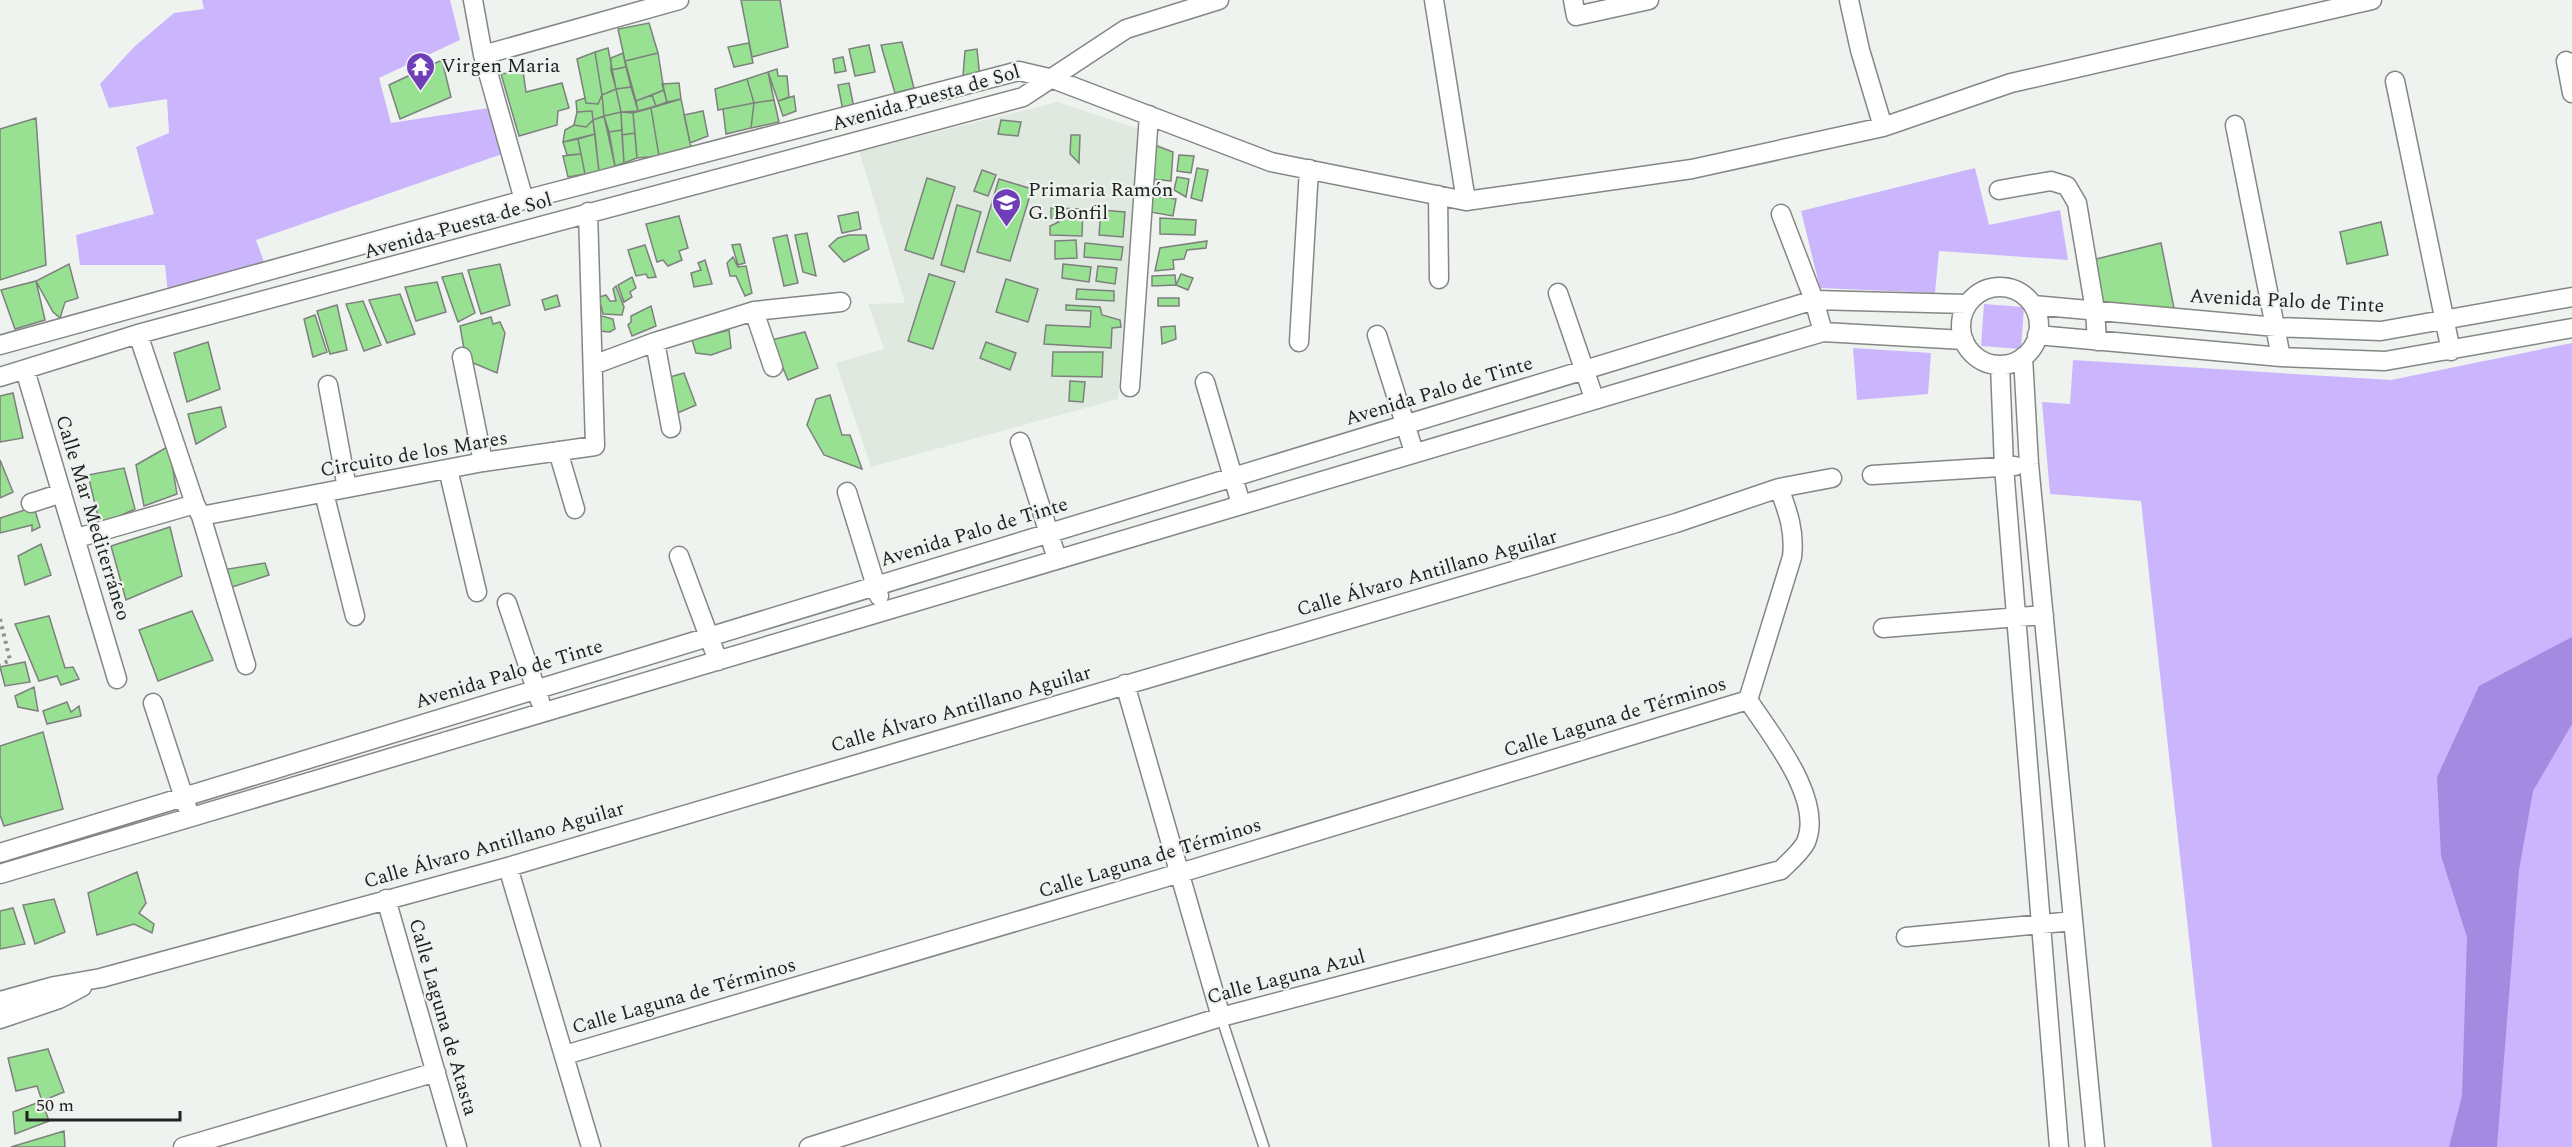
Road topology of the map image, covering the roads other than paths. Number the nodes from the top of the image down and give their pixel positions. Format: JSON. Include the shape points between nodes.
{"nodes":[{"id":1,"x":473,"y":0,"type":"edge"},
{"id":2,"x":679,"y":0,"type":"edge"},
{"id":3,"x":1220,"y":0,"type":"edge"},
{"id":4,"x":1434,"y":0,"type":"edge"},
{"id":5,"x":1649,"y":0,"type":"edge"},
{"id":6,"x":1849,"y":0,"type":"edge"},
{"id":7,"x":2372,"y":0,"type":"edge"},
{"id":8,"x":1575,"y":8,"type":"edge"},
{"id":9,"x":483,"y":55,"type":"junction"},
{"id":10,"x":2566,"y":61,"type":"dead end"},
{"id":11,"x":1053,"y":78,"type":"junction"},
{"id":12,"x":2395,"y":81,"type":"dead end"},
{"id":13,"x":2572,"y":93,"type":"edge"},
{"id":14,"x":910,"y":100,"type":"junction"},
{"id":15,"x":1149,"y":115,"type":"junction"},
{"id":16,"x":2235,"y":125,"type":"dead end"},
{"id":17,"x":917,"y":126,"type":"junction"},
{"id":18,"x":1883,"y":127,"type":"junction"},
{"id":19,"x":756,"y":141,"type":"junction"},
{"id":20,"x":764,"y":167,"type":"junction"},
{"id":21,"x":1310,"y":170,"type":"junction"},
{"id":22,"x":625,"y":175,"type":"junction"},
{"id":23,"x":1999,"y":190,"type":"dead end"},
{"id":24,"x":1438,"y":195,"type":"junction"},
{"id":25,"x":524,"y":200,"type":"junction"},
{"id":26,"x":1466,"y":201,"type":"junction"},
{"id":27,"x":632,"y":203,"type":"junction"},
{"id":28,"x":588,"y":212,"type":"junction"},
{"id":29,"x":1781,"y":214,"type":"dead end"},
{"id":30,"x":1439,"y":279,"type":"dead end"},
{"id":31,"x":1558,"y":293,"type":"dead end"},
{"id":32,"x":2572,"y":297,"type":"edge"},
{"id":33,"x":1814,"y":300,"type":"junction"},
{"id":34,"x":841,"y":302,"type":"dead end"},
{"id":35,"x":1967,"y":304,"type":"junction"},
{"id":36,"x":2033,"y":305,"type":"junction"},
{"id":37,"x":2095,"y":310,"type":"junction"},
{"id":38,"x":754,"y":311,"type":"junction"},
{"id":39,"x":2445,"y":320,"type":"junction"},
{"id":40,"x":2276,"y":327,"type":"junction"},
{"id":41,"x":2572,"y":328,"type":"edge"},
{"id":42,"x":1823,"y":332,"type":"junction"},
{"id":43,"x":138,"y":334,"type":"junction"},
{"id":44,"x":1377,"y":335,"type":"dead end"},
{"id":45,"x":2037,"y":335,"type":"junction"},
{"id":46,"x":1964,"y":340,"type":"junction"},
{"id":47,"x":2097,"y":341,"type":"junction"},
{"id":48,"x":655,"y":342,"type":"junction"},
{"id":49,"x":1299,"y":342,"type":"dead end"},
{"id":50,"x":0,"y":345,"type":"edge"},
{"id":51,"x":2451,"y":351,"type":"junction"},
{"id":52,"x":462,"y":357,"type":"dead end"},
{"id":53,"x":2023,"y":357,"type":"junction"},
{"id":54,"x":2281,"y":357,"type":"junction"},
{"id":55,"x":593,"y":365,"type":"junction"},
{"id":56,"x":2000,"y":365,"type":"junction"},
{"id":57,"x":773,"y":367,"type":"dead end"},
{"id":58,"x":25,"y":370,"type":"junction"},
{"id":59,"x":1584,"y":370,"type":"junction"},
{"id":60,"x":0,"y":377,"type":"edge"},
{"id":61,"x":1205,"y":382,"type":"dead end"},
{"id":62,"x":328,"y":385,"type":"dead end"},
{"id":63,"x":1130,"y":387,"type":"dead end"},
{"id":64,"x":1594,"y":398,"type":"junction"},
{"id":65,"x":1405,"y":424,"type":"junction"},
{"id":66,"x":671,"y":428,"type":"dead end"},
{"id":67,"x":1020,"y":442,"type":"dead end"},
{"id":68,"x":558,"y":451,"type":"junction"},
{"id":69,"x":1414,"y":452,"type":"junction"},
{"id":70,"x":483,"y":462,"type":"junction"},
{"id":71,"x":2029,"y":464,"type":"junction"},
{"id":72,"x":2004,"y":467,"type":"junction"},
{"id":73,"x":448,"y":469,"type":"junction"},
{"id":74,"x":1872,"y":475,"type":"dead end"},
{"id":75,"x":1232,"y":477,"type":"junction"},
{"id":76,"x":1832,"y":478,"type":"dead end"},
{"id":77,"x":347,"y":488,"type":"junction"},
{"id":78,"x":1779,"y":488,"type":"junction"},
{"id":79,"x":847,"y":492,"type":"dead end"},
{"id":80,"x":63,"y":493,"type":"junction"},
{"id":81,"x":324,"y":493,"type":"junction"},
{"id":82,"x":31,"y":503,"type":"dead end"},
{"id":83,"x":1241,"y":504,"type":"junction"},
{"id":84,"x":575,"y":509,"type":"dead end"},
{"id":85,"x":198,"y":510,"type":"junction"},
{"id":86,"x":1049,"y":533,"type":"junction"},
{"id":87,"x":76,"y":538,"type":"junction"},
{"id":88,"x":679,"y":556,"type":"dead end"},
{"id":89,"x":1057,"y":559,"type":"junction"},
{"id":90,"x":876,"y":586,"type":"junction"},
{"id":91,"x":477,"y":592,"type":"dead end"},
{"id":92,"x":507,"y":603,"type":"dead end"},
{"id":93,"x":885,"y":610,"type":"junction"},
{"id":94,"x":2044,"y":615,"type":"junction"},
{"id":95,"x":355,"y":616,"type":"dead end"},
{"id":96,"x":2016,"y":617,"type":"junction"},
{"id":97,"x":1883,"y":628,"type":"dead end"},
{"id":98,"x":710,"y":637,"type":"junction"},
{"id":99,"x":718,"y":661,"type":"junction"},
{"id":100,"x":246,"y":665,"type":"dead end"},
{"id":101,"x":117,"y":679,"type":"dead end"},
{"id":102,"x":1125,"y":684,"type":"junction"},
{"id":103,"x":536,"y":690,"type":"junction"},
{"id":104,"x":1748,"y":700,"type":"junction"},
{"id":105,"x":153,"y":704,"type":"dead end"},
{"id":106,"x":543,"y":713,"type":"junction"},
{"id":107,"x":357,"y":744,"type":"junction"},
{"id":108,"x":365,"y":766,"type":"junction"},
{"id":109,"x":184,"y":797,"type":"junction"},
{"id":110,"x":190,"y":818,"type":"junction"},
{"id":111,"x":0,"y":853,"type":"edge"},
{"id":112,"x":508,"y":867,"type":"junction"},
{"id":113,"x":1180,"y":873,"type":"junction"},
{"id":114,"x":0,"y":874,"type":"edge"},
{"id":115,"x":386,"y":899,"type":"junction"},
{"id":116,"x":2073,"y":921,"type":"junction"},
{"id":117,"x":2041,"y":925,"type":"junction"},
{"id":118,"x":1905,"y":937,"type":"dead end"},
{"id":119,"x":100,"y":978,"type":"junction"},
{"id":120,"x":0,"y":1001,"type":"edge"},
{"id":121,"x":1221,"y":1017,"type":"junction"},
{"id":122,"x":0,"y":1019,"type":"edge"},
{"id":123,"x":565,"y":1055,"type":"junction"},
{"id":124,"x":436,"y":1072,"type":"junction"},
{"id":125,"x":183,"y":1147,"type":"edge"},
{"id":126,"x":457,"y":1147,"type":"edge"},
{"id":127,"x":591,"y":1147,"type":"edge"},
{"id":128,"x":809,"y":1147,"type":"edge"},
{"id":129,"x":1264,"y":1147,"type":"edge"},
{"id":130,"x":2059,"y":1147,"type":"edge"},
{"id":131,"x":2095,"y":1147,"type":"edge"}],
"edges":[{"from":1,"to":9,"type":"street"},
{"from":2,"to":9,"type":"street"},
{"from":3,"to":11,"type":"street","via":[[1126,29]]},
{"from":4,"to":26,"type":"street"},
{"from":5,"to":8,"type":"street"},
{"from":6,"to":18,"type":"street"},
{"from":7,"to":18,"type":"street","via":[[2011,83]]},
{"from":9,"to":25,"type":"street"},
{"from":10,"to":13,"type":"street"},
{"from":11,"to":14,"type":"street","name":"Avenida Puesta de Sol","via":[[1019,71]]},
{"from":11,"to":15,"type":"street"},
{"from":11,"to":17,"type":"street","name":"Avenida Puesta de Sol","via":[[1023,97]]},
{"from":12,"to":39,"type":"street"},
{"from":14,"to":17,"type":"street"},
{"from":14,"to":19,"type":"street","name":"Avenida Puesta de Sol"},
{"from":15,"to":21,"type":"street","via":[[1271,162]]},
{"from":15,"to":63,"type":"street"},
{"from":16,"to":40,"type":"street"},
{"from":17,"to":20,"type":"street","name":"Avenida Puesta de Sol"},
{"from":18,"to":26,"type":"street","via":[[1692,169]]},
{"from":19,"to":20,"type":"street"},
{"from":19,"to":22,"type":"street","name":"Avenida Puesta de Sol"},
{"from":20,"to":27,"type":"street","name":"Avenida Puesta de Sol"},
{"from":21,"to":24,"type":"street"},
{"from":21,"to":49,"type":"street"},
{"from":22,"to":25,"type":"street","name":"Avenida Puesta de Sol"},
{"from":22,"to":27,"type":"street"},
{"from":23,"to":37,"type":"street","via":[[2051,181],[2067,186],[2077,203]]},
{"from":24,"to":26,"type":"street"},
{"from":24,"to":30,"type":"street"},
{"from":25,"to":50,"type":"street","name":"Avenida Puesta de Sol"},
{"from":27,"to":28,"type":"street","name":"Avenida Puesta de Sol"},
{"from":28,"to":43,"type":"street","name":"Avenida Puesta de Sol"},
{"from":28,"to":55,"type":"street","name":"Circuito de los Mares"},
{"from":29,"to":33,"type":"street"},
{"from":31,"to":59,"type":"street"},
{"from":32,"to":39,"type":"street","name":"Avenida Palo de Tinte"},
{"from":33,"to":35,"type":"street","name":"Avenida Palo de Tinte"},
{"from":33,"to":42,"type":"street"},
{"from":33,"to":59,"type":"street","name":"Avenida Palo de Tinte"},
{"from":34,"to":38,"type":"street"},
{"from":35,"to":36,"type":"street","via":[[1987,289],[2000,287],[2024,295]]},
{"from":35,"to":46,"type":"street","via":[[1961,322]]},
{"from":36,"to":37,"type":"street","name":"Avenida Palo de Tinte"},
{"from":36,"to":45,"type":"street","via":[[2038,319]]},
{"from":37,"to":40,"type":"street","name":"Avenida Palo de Tinte"},
{"from":37,"to":47,"type":"street"},
{"from":38,"to":48,"type":"street"},
{"from":38,"to":57,"type":"street"},
{"from":39,"to":40,"type":"street","name":"Avenida Palo de Tinte","via":[[2381,331]]},
{"from":39,"to":51,"type":"street"},
{"from":40,"to":54,"type":"street"},
{"from":41,"to":51,"type":"street"},
{"from":42,"to":46,"type":"street"},
{"from":42,"to":64,"type":"street"},
{"from":43,"to":58,"type":"street","name":"Avenida Puesta de Sol"},
{"from":43,"to":85,"type":"street"},
{"from":44,"to":65,"type":"street"},
{"from":45,"to":47,"type":"street"},
{"from":45,"to":53,"type":"street"},
{"from":46,"to":56,"type":"street","via":[[1972,353],[1985,362]]},
{"from":47,"to":54,"type":"street"},
{"from":48,"to":55,"type":"street"},
{"from":48,"to":66,"type":"street"},
{"from":51,"to":54,"type":"street","via":[[2385,361]]},
{"from":52,"to":70,"type":"street"},
{"from":53,"to":56,"type":"street"},
{"from":53,"to":71,"type":"street"},
{"from":55,"to":68,"type":"street","name":"Circuito de los Mares","via":[[595,446]]},
{"from":56,"to":72,"type":"street"},
{"from":58,"to":60,"type":"street","name":"Avenida Puesta de Sol"},
{"from":58,"to":80,"type":"street","name":"Calle Mar Mediterráneo"},
{"from":59,"to":64,"type":"street"},
{"from":59,"to":65,"type":"street","name":"Avenida Palo de Tinte"},
{"from":61,"to":75,"type":"street"},
{"from":62,"to":77,"type":"street"},
{"from":64,"to":69,"type":"street"},
{"from":65,"to":69,"type":"street"},
{"from":65,"to":75,"type":"street","name":"Avenida Palo de Tinte"},
{"from":67,"to":86,"type":"street"},
{"from":68,"to":70,"type":"street","name":"Circuito de los Mares"},
{"from":68,"to":84,"type":"street"},
{"from":69,"to":83,"type":"street"},
{"from":70,"to":73,"type":"street","name":"Circuito de los Mares"},
{"from":71,"to":72,"type":"street"},
{"from":71,"to":94,"type":"street"},
{"from":72,"to":74,"type":"street"},
{"from":72,"to":96,"type":"street"},
{"from":73,"to":77,"type":"street","name":"Circuito de los Mares"},
{"from":73,"to":91,"type":"street"},
{"from":75,"to":83,"type":"street"},
{"from":75,"to":86,"type":"street","name":"Avenida Palo de Tinte"},
{"from":76,"to":78,"type":"street","name":"Calle Álvaro Antillano Aguilar"},
{"from":77,"to":81,"type":"street","name":"Circuito de los Mares"},
{"from":78,"to":102,"type":"street","name":"Calle Álvaro Antillano Aguilar","via":[[1676,524]]},
{"from":78,"to":104,"type":"street","via":[[1792,522],[1792,557]]},
{"from":79,"to":90,"type":"street"},
{"from":80,"to":82,"type":"street"},
{"from":80,"to":87,"type":"street","name":"Calle Mar Mediterráneo"},
{"from":81,"to":85,"type":"street","name":"Circuito de los Mares"},
{"from":81,"to":95,"type":"street"},
{"from":83,"to":89,"type":"street"},
{"from":85,"to":87,"type":"street","name":"Circuito de los Mares"},
{"from":85,"to":100,"type":"street"},
{"from":86,"to":89,"type":"street"},
{"from":86,"to":90,"type":"street","name":"Avenida Palo de Tinte"},
{"from":87,"to":101,"type":"street","name":"Calle Mar Mediterráneo"},
{"from":88,"to":98,"type":"street"},
{"from":89,"to":93,"type":"street"},
{"from":90,"to":93,"type":"street"},
{"from":90,"to":98,"type":"street","name":"Avenida Palo de Tinte"},
{"from":92,"to":103,"type":"street"},
{"from":93,"to":99,"type":"street"},
{"from":94,"to":96,"type":"street"},
{"from":94,"to":116,"type":"street"},
{"from":96,"to":97,"type":"street"},
{"from":96,"to":117,"type":"street"},
{"from":98,"to":99,"type":"street"},
{"from":98,"to":103,"type":"street","name":"Avenida Palo de Tinte"},
{"from":99,"to":106,"type":"street"},
{"from":102,"to":112,"type":"street","name":"Calle Álvaro Antillano Aguilar"},
{"from":102,"to":113,"type":"street"},
{"from":103,"to":106,"type":"street"},
{"from":103,"to":107,"type":"street","name":"Avenida Palo de Tinte"},
{"from":104,"to":113,"type":"street","name":"Calle Laguna de Términos"},
{"from":104,"to":121,"type":"street","name":"Calle Laguna Azul","via":[[1788,761],[1806,797],[1810,823],[1805,844],[1781,870]]},
{"from":105,"to":109,"type":"street"},
{"from":106,"to":108,"type":"street"},
{"from":107,"to":108,"type":"street"},
{"from":107,"to":109,"type":"street","name":"Avenida Palo de Tinte"},
{"from":108,"to":110,"type":"street"},
{"from":109,"to":110,"type":"street"},
{"from":109,"to":111,"type":"street","name":"Avenida Palo de Tinte"},
{"from":110,"to":114,"type":"street"},
{"from":112,"to":115,"type":"street","name":"Calle Álvaro Antillano Aguilar"},
{"from":112,"to":123,"type":"street"},
{"from":113,"to":121,"type":"street"},
{"from":113,"to":123,"type":"street","name":"Calle Laguna de Términos"},
{"from":115,"to":119,"type":"street","name":"Calle Álvaro Antillano Aguilar"},
{"from":115,"to":124,"type":"street","name":"Calle Laguna de Atasta"},
{"from":116,"to":117,"type":"street"},
{"from":116,"to":131,"type":"street"},
{"from":117,"to":118,"type":"street"},
{"from":117,"to":130,"type":"street"},
{"from":119,"to":120,"type":"street","name":"Calle Álvaro Antillano Aguilar"},
{"from":119,"to":122,"type":"street","name":"Calle Álvaro Antillano Aguilar","via":[[59,999]]},
{"from":121,"to":128,"type":"street","name":"Calle Laguna Azul"},
{"from":121,"to":129,"type":"lane"},
{"from":123,"to":127,"type":"street"},
{"from":124,"to":125,"type":"street"},
{"from":124,"to":126,"type":"street","name":"Calle Laguna de Atasta"}]}
